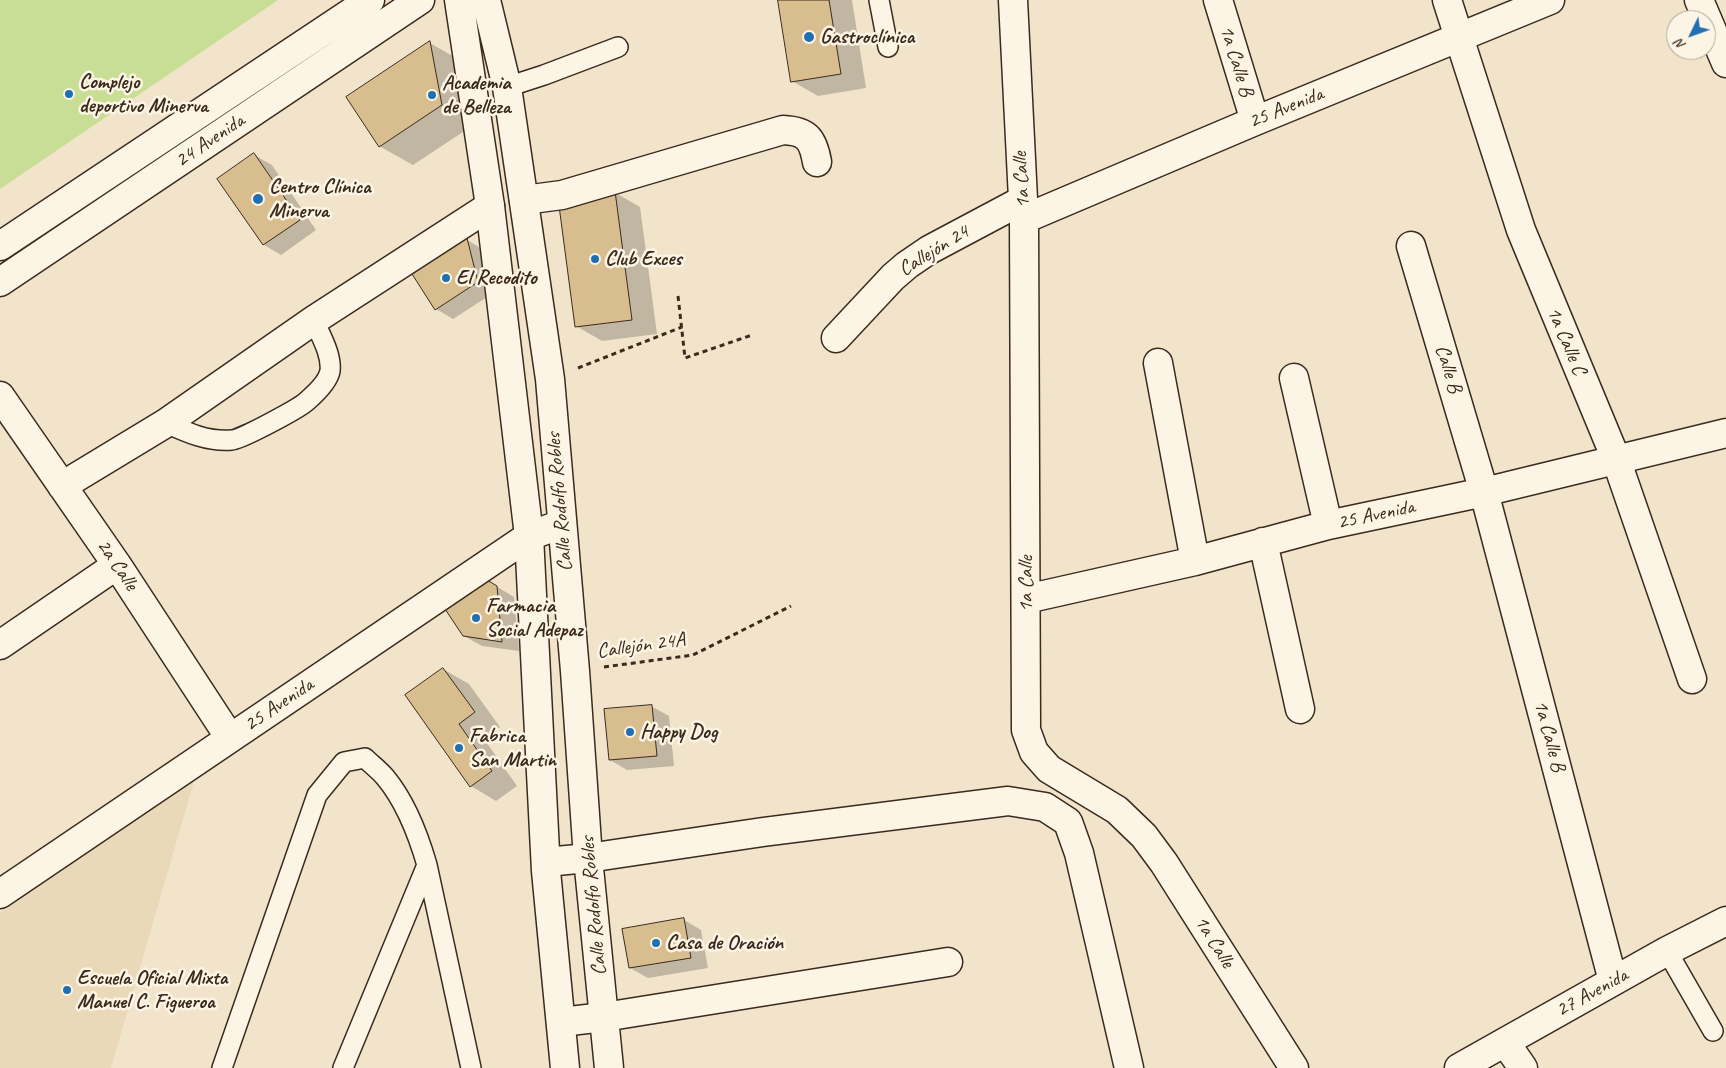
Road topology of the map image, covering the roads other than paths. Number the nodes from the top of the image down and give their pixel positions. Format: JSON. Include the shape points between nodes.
{"nodes":[{"id":1,"x":370,"y":0,"type":"edge"},
{"id":2,"x":420,"y":0,"type":"edge"},
{"id":3,"x":459,"y":0,"type":"edge"},
{"id":4,"x":486,"y":0,"type":"edge"},
{"id":5,"x":879,"y":0,"type":"edge"},
{"id":6,"x":1013,"y":0,"type":"edge"},
{"id":7,"x":1218,"y":0,"type":"edge"},
{"id":8,"x":1447,"y":0,"type":"edge"},
{"id":9,"x":1550,"y":0,"type":"edge"},
{"id":10,"x":1699,"y":0,"type":"edge"},
{"id":11,"x":1459,"y":38,"type":"junction"},
{"id":12,"x":618,"y":47,"type":"dead end"},
{"id":13,"x":888,"y":47,"type":"dead end"},
{"id":14,"x":1726,"y":63,"type":"edge"},
{"id":15,"x":507,"y":87,"type":"junction"},
{"id":16,"x":1255,"y":121,"type":"junction"},
{"id":17,"x":817,"y":162,"type":"dead end"},
{"id":18,"x":524,"y":200,"type":"junction"},
{"id":19,"x":490,"y":206,"type":"junction"},
{"id":20,"x":1024,"y":209,"type":"junction"},
{"id":21,"x":0,"y":246,"type":"edge"},
{"id":22,"x":1411,"y":246,"type":"dead end"},
{"id":23,"x":0,"y":282,"type":"edge"},
{"id":24,"x":314,"y":320,"type":"junction"},
{"id":25,"x":836,"y":338,"type":"dead end"},
{"id":26,"x":1158,"y":363,"type":"dead end"},
{"id":27,"x":1294,"y":378,"type":"dead end"},
{"id":28,"x":0,"y":396,"type":"edge"},
{"id":29,"x":166,"y":423,"type":"junction"},
{"id":30,"x":1726,"y":433,"type":"edge"},
{"id":31,"x":1616,"y":459,"type":"junction"},
{"id":32,"x":62,"y":486,"type":"junction"},
{"id":33,"x":1484,"y":492,"type":"junction"},
{"id":34,"x":562,"y":524,"type":"junction"},
{"id":35,"x":1328,"y":525,"type":"junction"},
{"id":36,"x":529,"y":536,"type":"junction"},
{"id":37,"x":1263,"y":542,"type":"junction"},
{"id":38,"x":1195,"y":560,"type":"junction"},
{"id":39,"x":117,"y":565,"type":"junction"},
{"id":40,"x":1026,"y":599,"type":"junction"},
{"id":41,"x":0,"y":645,"type":"edge"},
{"id":42,"x":1692,"y":679,"type":"dead end"},
{"id":43,"x":1300,"y":709,"type":"dead end"},
{"id":44,"x":230,"y":738,"type":"junction"},
{"id":45,"x":588,"y":858,"type":"junction"},
{"id":46,"x":546,"y":862,"type":"junction"},
{"id":47,"x":427,"y":865,"type":"junction"},
{"id":48,"x":0,"y":894,"type":"edge"},
{"id":49,"x":1726,"y":921,"type":"edge"},
{"id":50,"x":1667,"y":951,"type":"junction"},
{"id":51,"x":948,"y":962,"type":"dead end"},
{"id":52,"x":1614,"y":981,"type":"junction"},
{"id":53,"x":604,"y":1017,"type":"junction"},
{"id":54,"x":561,"y":1022,"type":"junction"},
{"id":55,"x":1713,"y":1031,"type":"dead end"},
{"id":56,"x":1505,"y":1042,"type":"junction"},
{"id":57,"x":222,"y":1068,"type":"edge"},
{"id":58,"x":342,"y":1068,"type":"edge"},
{"id":59,"x":471,"y":1068,"type":"edge"},
{"id":60,"x":565,"y":1068,"type":"edge"},
{"id":61,"x":610,"y":1068,"type":"edge"},
{"id":62,"x":1129,"y":1068,"type":"edge"},
{"id":63,"x":1294,"y":1068,"type":"edge"},
{"id":64,"x":1459,"y":1068,"type":"edge"},
{"id":65,"x":1523,"y":1068,"type":"edge"}],
"edges":[{"from":1,"to":21,"type":"street","name":"24 Avenida"},
{"from":2,"to":23,"type":"street","name":"24 Avenida"},
{"from":3,"to":19,"type":"street","name":"Calle Rodolfo Robles"},
{"from":4,"to":15,"type":"street","name":"Calle Rodolfo Robles"},
{"from":5,"to":13,"type":"lane"},
{"from":6,"to":20,"type":"street","name":"1a Calle"},
{"from":7,"to":16,"type":"street","name":"1a Calle B"},
{"from":8,"to":11,"type":"street","name":"1a Calle C"},
{"from":9,"to":11,"type":"street","name":"25 Avenida"},
{"from":10,"to":14,"type":"street"},
{"from":11,"to":16,"type":"street","name":"25 Avenida"},
{"from":11,"to":31,"type":"street","name":"1a Calle C","via":[[1521,230]]},
{"from":12,"to":15,"type":"lane"},
{"from":15,"to":18,"type":"street","name":"Calle Rodolfo Robles"},
{"from":16,"to":20,"type":"street","name":"25 Avenida"},
{"from":17,"to":18,"type":"street","via":[[808,138],[798,130],[783,130],[562,195]]},
{"from":18,"to":34,"type":"street","name":"Calle Rodolfo Robles","via":[[550,379]]},
{"from":19,"to":24,"type":"street"},
{"from":19,"to":36,"type":"street","name":"Calle Rodolfo Robles"},
{"from":20,"to":25,"type":"street","name":"Callejón 24","via":[[929,250],[907,265]]},
{"from":20,"to":40,"type":"street","name":"1a Calle"},
{"from":22,"to":33,"type":"street","name":"Calle B"},
{"from":24,"to":29,"type":"street"},
{"from":24,"to":29,"type":"lane","via":[[328,356],[330,372],[306,403],[235,440],[211,440]]},
{"from":26,"to":38,"type":"street"},
{"from":27,"to":35,"type":"street"},
{"from":28,"to":32,"type":"street","name":"2a Calle"},
{"from":29,"to":32,"type":"street"},
{"from":30,"to":31,"type":"street","name":"25 Avenida"},
{"from":31,"to":33,"type":"street","name":"25 Avenida"},
{"from":31,"to":42,"type":"street","name":"1a Calle C"},
{"from":32,"to":39,"type":"street","name":"2a Calle"},
{"from":33,"to":35,"type":"street","name":"25 Avenida"},
{"from":33,"to":52,"type":"street","name":"1a Calle B"},
{"from":34,"to":36,"type":"street","name":"25 Avenida"},
{"from":34,"to":45,"type":"street","name":"Calle Rodolfo Robles"},
{"from":35,"to":37,"type":"street","name":"25 Avenida"},
{"from":36,"to":44,"type":"street","name":"25 Avenida"},
{"from":36,"to":46,"type":"street","name":"Calle Rodolfo Robles"},
{"from":37,"to":38,"type":"street","name":"25 Avenida"},
{"from":37,"to":43,"type":"street"},
{"from":38,"to":40,"type":"street","name":"25 Avenida"},
{"from":39,"to":41,"type":"street"},
{"from":39,"to":44,"type":"street","name":"2a Calle"},
{"from":40,"to":63,"type":"street","name":"1a Calle","via":[[1026,730],[1034,752],[1049,769],[1117,810],[1144,836]]},
{"from":44,"to":48,"type":"street","name":"25 Avenida"},
{"from":45,"to":46,"type":"street"},
{"from":45,"to":53,"type":"street","name":"Calle Rodolfo Robles"},
{"from":45,"to":62,"type":"street","via":[[1008,801],[1045,807],[1068,822],[1079,853]]},
{"from":46,"to":54,"type":"street","name":"Calle Rodolfo Robles"},
{"from":47,"to":57,"type":"lane","via":[[419,836],[385,776],[365,758],[344,762],[317,795]]},
{"from":47,"to":58,"type":"lane"},
{"from":47,"to":59,"type":"lane"},
{"from":49,"to":50,"type":"street","name":"27 Avenida"},
{"from":50,"to":52,"type":"street","name":"27 Avenida"},
{"from":50,"to":55,"type":"lane"},
{"from":51,"to":53,"type":"street"},
{"from":52,"to":56,"type":"street","name":"27 Avenida"},
{"from":53,"to":54,"type":"street"},
{"from":53,"to":61,"type":"street","name":"Calle Rodolfo Robles"},
{"from":54,"to":60,"type":"street","name":"Calle Rodolfo Robles"},
{"from":56,"to":64,"type":"street","name":"27 Avenida"},
{"from":56,"to":65,"type":"street"}]}
